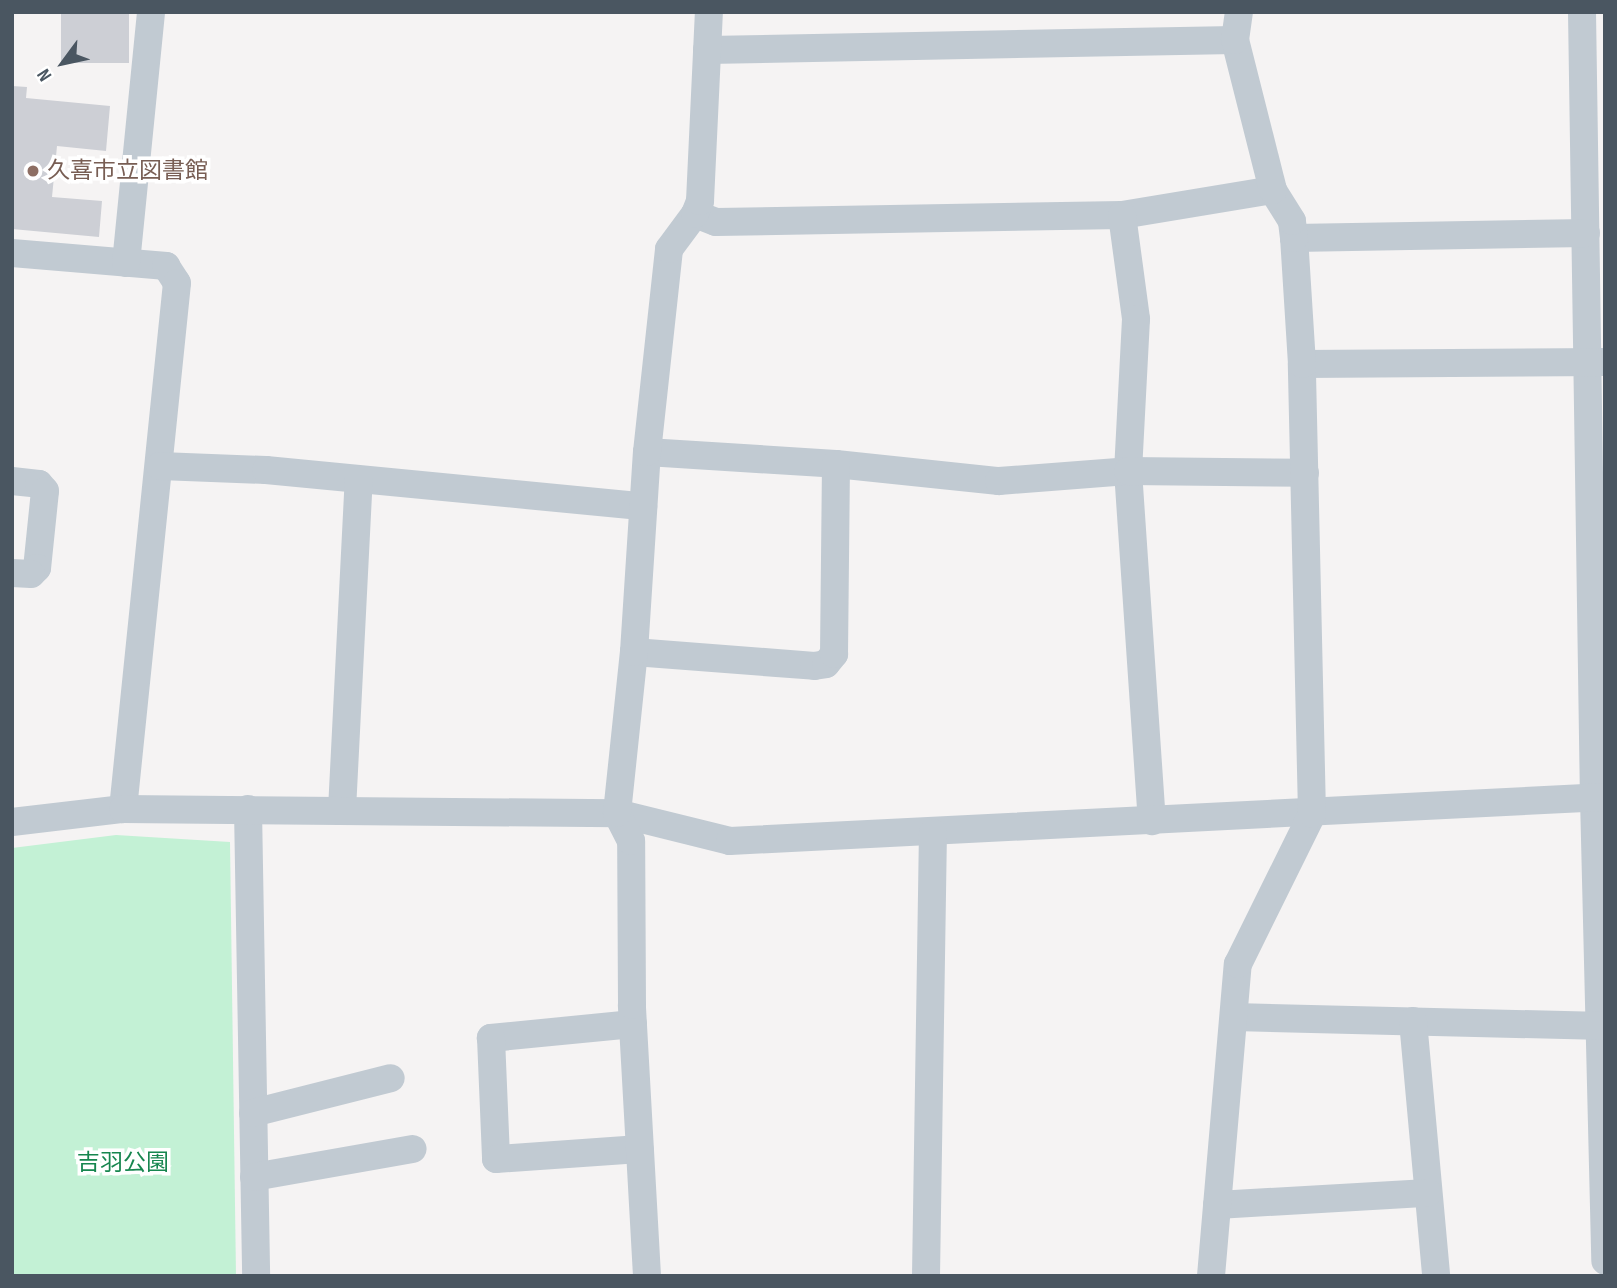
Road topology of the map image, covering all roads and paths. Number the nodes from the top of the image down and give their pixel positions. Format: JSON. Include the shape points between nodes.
{"nodes":[{"id":1,"x":150,"y":12,"type":"edge"},
{"id":2,"x":709,"y":12,"type":"edge"},
{"id":3,"x":1240,"y":12,"type":"edge"},
{"id":4,"x":1582,"y":12,"type":"edge"},
{"id":5,"x":1235,"y":40,"type":"junction"},
{"id":6,"x":707,"y":50,"type":"junction"},
{"id":7,"x":1273,"y":190,"type":"junction"},
{"id":8,"x":695,"y":214,"type":"junction"},
{"id":9,"x":1122,"y":215,"type":"junction"},
{"id":10,"x":1586,"y":233,"type":"junction"},
{"id":11,"x":1294,"y":238,"type":"junction"},
{"id":12,"x":12,"y":253,"type":"edge"},
{"id":13,"x":126,"y":263,"type":"junction"},
{"id":14,"x":1596,"y":362,"type":"edge"},
{"id":15,"x":1302,"y":364,"type":"junction"},
{"id":16,"x":647,"y":452,"type":"junction"},
{"id":17,"x":836,"y":464,"type":"junction"},
{"id":18,"x":160,"y":466,"type":"junction"},
{"id":19,"x":1128,"y":471,"type":"junction"},
{"id":20,"x":1305,"y":473,"type":"junction"},
{"id":21,"x":359,"y":479,"type":"junction"},
{"id":22,"x":12,"y":481,"type":"edge"},
{"id":23,"x":643,"y":506,"type":"junction"},
{"id":24,"x":12,"y":573,"type":"edge"},
{"id":25,"x":634,"y":652,"type":"junction"},
{"id":26,"x":1599,"y":798,"type":"edge"},
{"id":27,"x":123,"y":809,"type":"junction"},
{"id":28,"x":248,"y":809,"type":"junction"},
{"id":29,"x":342,"y":810,"type":"junction"},
{"id":30,"x":617,"y":813,"type":"junction"},
{"id":31,"x":1312,"y":814,"type":"junction"},
{"id":32,"x":12,"y":821,"type":"edge"},
{"id":33,"x":1152,"y":821,"type":"junction"},
{"id":34,"x":933,"y":834,"type":"junction"},
{"id":35,"x":1234,"y":1017,"type":"junction"},
{"id":36,"x":1413,"y":1021,"type":"junction"},
{"id":37,"x":633,"y":1024,"type":"junction"},
{"id":38,"x":1602,"y":1026,"type":"edge"},
{"id":39,"x":391,"y":1078,"type":"dead end"},
{"id":40,"x":253,"y":1113,"type":"junction"},
{"id":41,"x":413,"y":1149,"type":"dead end"},
{"id":42,"x":640,"y":1149,"type":"junction"},
{"id":43,"x":254,"y":1177,"type":"junction"},
{"id":44,"x":1429,"y":1193,"type":"junction"},
{"id":45,"x":1217,"y":1205,"type":"junction"},
{"id":46,"x":1605,"y":1261,"type":"edge"},
{"id":47,"x":256,"y":1276,"type":"edge"},
{"id":48,"x":647,"y":1276,"type":"edge"},
{"id":49,"x":926,"y":1276,"type":"edge"},
{"id":50,"x":1211,"y":1276,"type":"edge"},
{"id":51,"x":1436,"y":1276,"type":"edge"}],
"edges":[{"from":1,"to":13,"type":"street"},
{"from":2,"to":6,"type":"street"},
{"from":3,"to":5,"type":"street"},
{"from":4,"to":10,"type":"street"},
{"from":5,"to":6,"type":"street"},
{"from":5,"to":7,"type":"street"},
{"from":6,"to":8,"type":"street","via":[[700,201]]},
{"from":7,"to":9,"type":"street"},
{"from":7,"to":11,"type":"street","via":[[1292,222]]},
{"from":8,"to":9,"type":"street","via":[[716,222]]},
{"from":8,"to":16,"type":"street","via":[[669,249]]},
{"from":9,"to":19,"type":"street","via":[[1136,319]]},
{"from":10,"to":11,"type":"street"},
{"from":10,"to":14,"type":"street"},
{"from":11,"to":15,"type":"street"},
{"from":12,"to":13,"type":"street"},
{"from":13,"to":18,"type":"street","via":[[166,266],[177,283]]},
{"from":14,"to":15,"type":"street"},
{"from":14,"to":26,"type":"street"},
{"from":15,"to":20,"type":"street"},
{"from":16,"to":17,"type":"street"},
{"from":16,"to":23,"type":"street"},
{"from":17,"to":19,"type":"street","via":[[999,481]]},
{"from":17,"to":25,"type":"street","via":[[834,654],[826,664]]},
{"from":18,"to":21,"type":"street"},
{"from":18,"to":27,"type":"street"},
{"from":19,"to":20,"type":"street"},
{"from":19,"to":33,"type":"street"},
{"from":20,"to":31,"type":"street"},
{"from":21,"to":23,"type":"street"},
{"from":21,"to":29,"type":"street"},
{"from":22,"to":24,"type":"street","via":[[39,484],[45,491],[37,568],[31,574]]},
{"from":23,"to":25,"type":"street"},
{"from":25,"to":30,"type":"street"},
{"from":26,"to":31,"type":"street"},
{"from":26,"to":38,"type":"street"},
{"from":27,"to":28,"type":"street"},
{"from":27,"to":32,"type":"street"},
{"from":28,"to":29,"type":"street"},
{"from":28,"to":40,"type":"street"},
{"from":29,"to":30,"type":"street"},
{"from":30,"to":34,"type":"street","via":[[730,841]]},
{"from":30,"to":37,"type":"street","via":[[631,841]]},
{"from":31,"to":33,"type":"street"},
{"from":31,"to":35,"type":"street","via":[[1238,964]]},
{"from":33,"to":34,"type":"street"},
{"from":34,"to":49,"type":"street"},
{"from":35,"to":36,"type":"street"},
{"from":35,"to":45,"type":"street"},
{"from":36,"to":38,"type":"street"},
{"from":36,"to":44,"type":"street"},
{"from":37,"to":42,"type":"street"},
{"from":37,"to":42,"type":"street","via":[[491,1038],[496,1159]]},
{"from":38,"to":46,"type":"street"},
{"from":39,"to":40,"type":"street"},
{"from":40,"to":43,"type":"street"},
{"from":41,"to":43,"type":"street"},
{"from":42,"to":48,"type":"street"},
{"from":43,"to":47,"type":"street"},
{"from":44,"to":45,"type":"street"},
{"from":44,"to":51,"type":"street"},
{"from":45,"to":50,"type":"street"}]}
